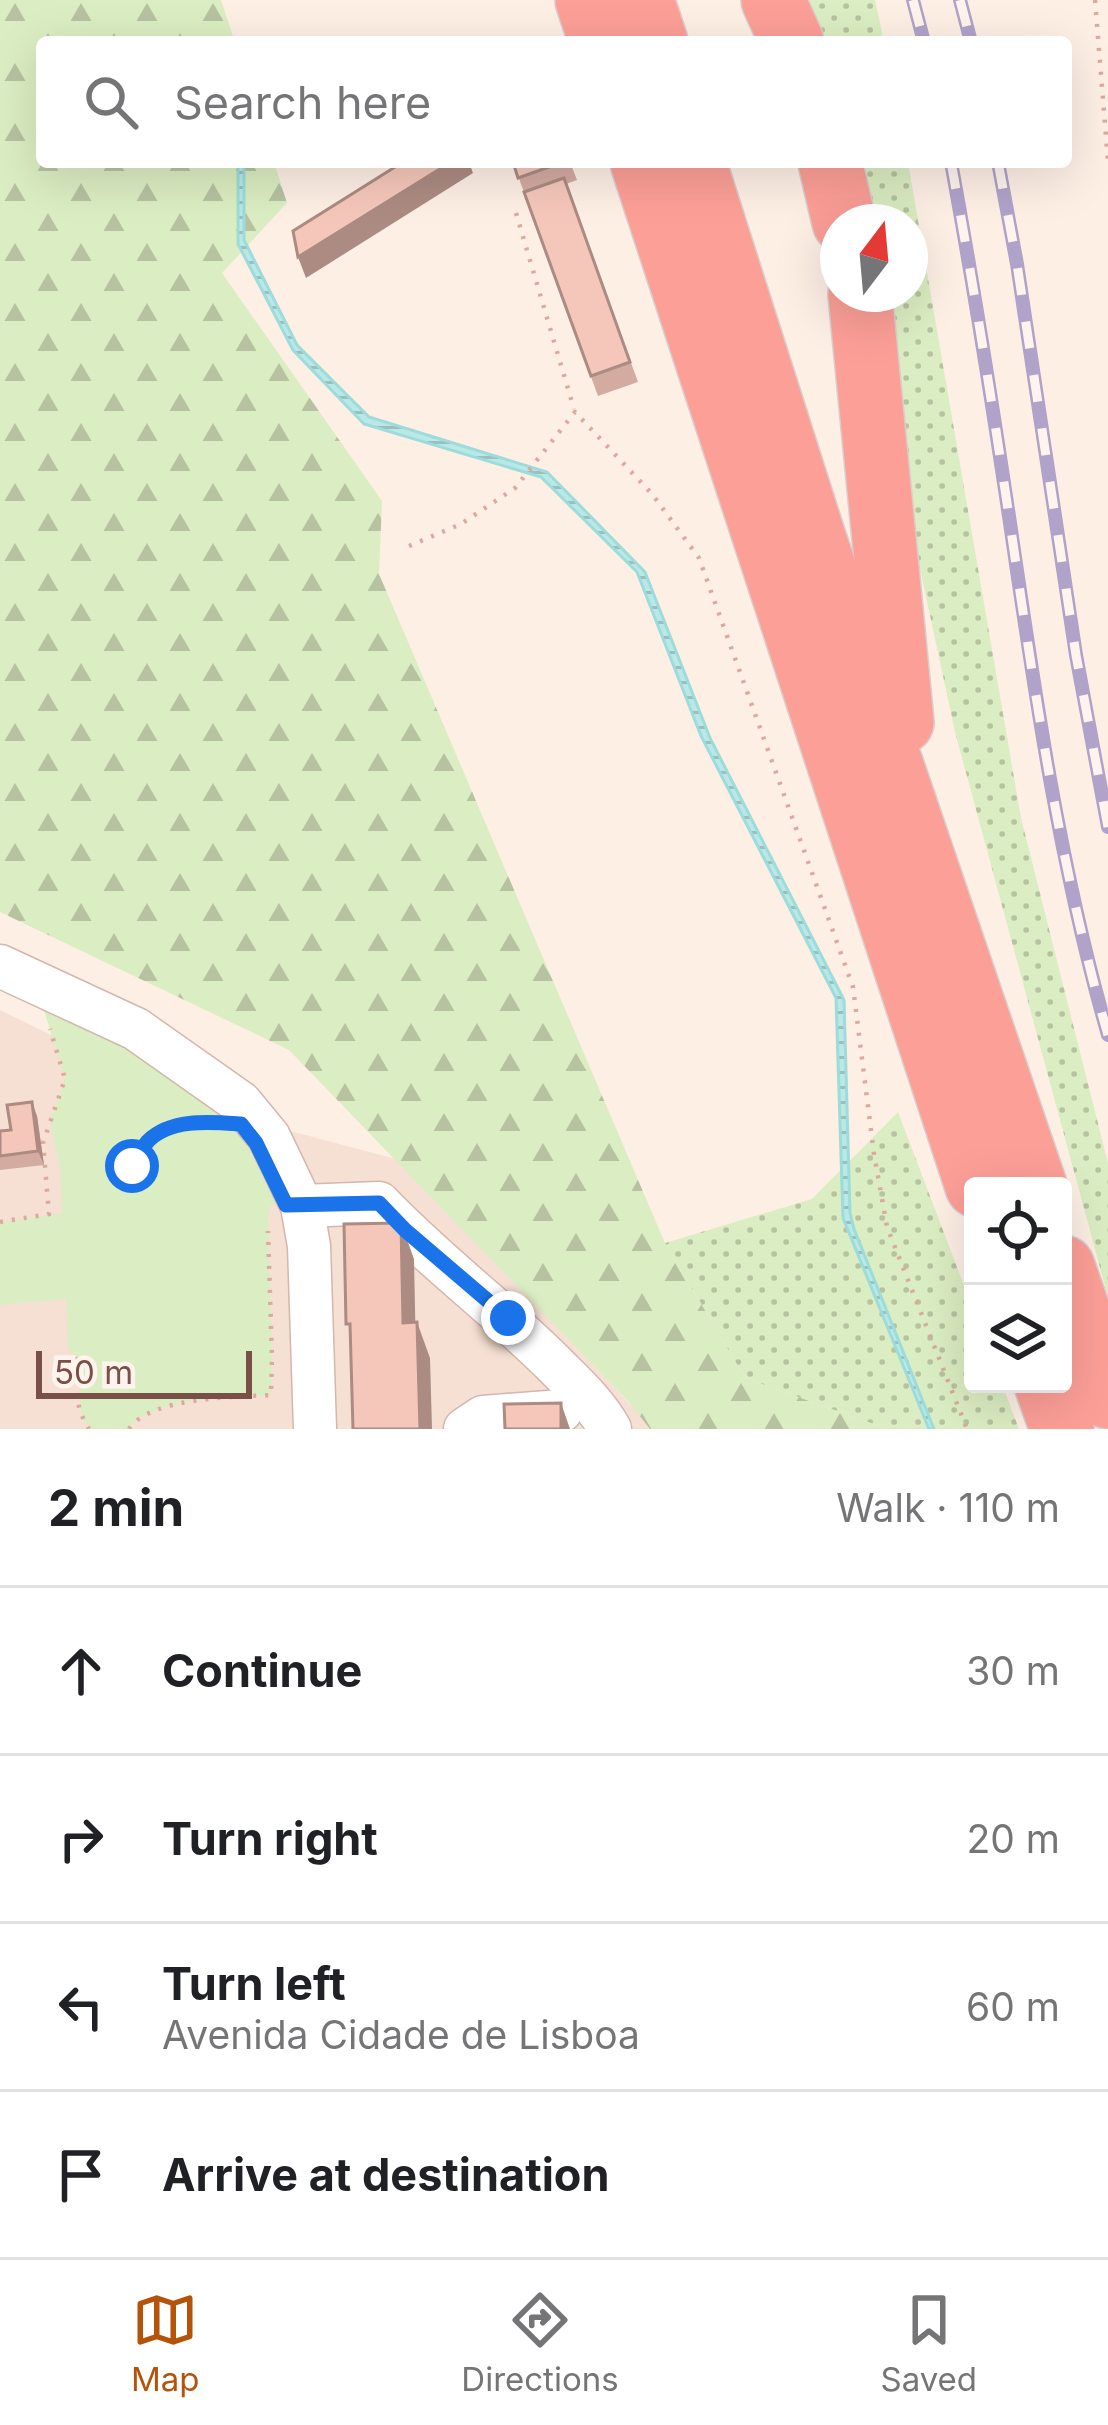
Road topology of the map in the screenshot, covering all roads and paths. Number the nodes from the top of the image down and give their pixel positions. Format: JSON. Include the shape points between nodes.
{"nodes":[{"id":1,"x":587,"y":0,"type":"edge"},
{"id":2,"x":642,"y":0,"type":"edge"},
{"id":3,"x":773,"y":0,"type":"edge"},
{"id":4,"x":1095,"y":0,"type":"edge"},
{"id":5,"x":599,"y":36,"type":"edge"},
{"id":6,"x":654,"y":36,"type":"edge"},
{"id":7,"x":789,"y":36,"type":"edge"},
{"id":8,"x":1108,"y":161,"type":"edge"},
{"id":9,"x":643,"y":168,"type":"edge"},
{"id":10,"x":696,"y":168,"type":"edge"},
{"id":11,"x":831,"y":168,"type":"edge"},
{"id":12,"x":840,"y":204,"type":"edge"},
{"id":13,"x":516,"y":213,"type":"dead end"},
{"id":14,"x":862,"y":312,"type":"edge"},
{"id":15,"x":574,"y":412,"type":"junction"},
{"id":16,"x":409,"y":546,"type":"dead end"},
{"id":17,"x":910,"y":820,"type":"junction"},
{"id":18,"x":0,"y":966,"type":"edge"},
{"id":19,"x":45,"y":1013,"type":"dead end"},
{"id":20,"x":221,"y":1123,"type":"dead end"},
{"id":21,"x":132,"y":1166,"type":"dead end"},
{"id":22,"x":974,"y":1177,"type":"edge"},
{"id":23,"x":1032,"y":1177,"type":"edge"},
{"id":24,"x":302,"y":1206,"type":"junction"},
{"id":25,"x":0,"y":1222,"type":"edge"},
{"id":26,"x":1069,"y":1285,"type":"edge"},
{"id":27,"x":77,"y":1357,"type":"dead end"},
{"id":28,"x":1049,"y":1393,"type":"edge"},
{"id":29,"x":1108,"y":1397,"type":"edge"},
{"id":30,"x":604,"y":1419,"type":"edge"},
{"id":31,"x":89,"y":1429,"type":"edge"},
{"id":32,"x":129,"y":1429,"type":"edge"},
{"id":33,"x":315,"y":1429,"type":"edge"},
{"id":34,"x":465,"y":1429,"type":"edge"},
{"id":35,"x":967,"y":1429,"type":"edge"},
{"id":36,"x":1062,"y":1429,"type":"edge"}],
"edges":[{"from":1,"to":5,"type":"highway"},
{"from":2,"to":6,"type":"highway"},
{"from":3,"to":7,"type":"highway"},
{"from":4,"to":8,"type":"path"},
{"from":9,"to":22,"type":"highway"},
{"from":10,"to":17,"type":"highway"},
{"from":11,"to":12,"type":"highway"},
{"from":13,"to":15,"type":"path"},
{"from":14,"to":17,"type":"highway"},
{"from":15,"to":16,"type":"path","via":[[517,485],[461,524]]},
{"from":15,"to":35,"type":"path","via":[[699,558],[853,987],[887,1227]]},
{"from":17,"to":23,"type":"highway"},
{"from":18,"to":24,"type":"street","via":[[136,1029],[241,1102],[269,1137]]},
{"from":19,"to":25,"type":"path","via":[[65,1078],[44,1143],[50,1214]]},
{"from":20,"to":21,"type":"path","via":[[176,1126],[149,1140]]},
{"from":24,"to":30,"type":"street","via":[[379,1203],[508,1318]]},
{"from":24,"to":32,"type":"path","via":[[269,1207],[271,1395],[183,1401]]},
{"from":24,"to":33,"type":"street"},
{"from":26,"to":29,"type":"highway"},
{"from":27,"to":31,"type":"path","via":[[74,1381]]},
{"from":28,"to":36,"type":"highway"},
{"from":30,"to":34,"type":"street","via":[[483,1417]]}]}
